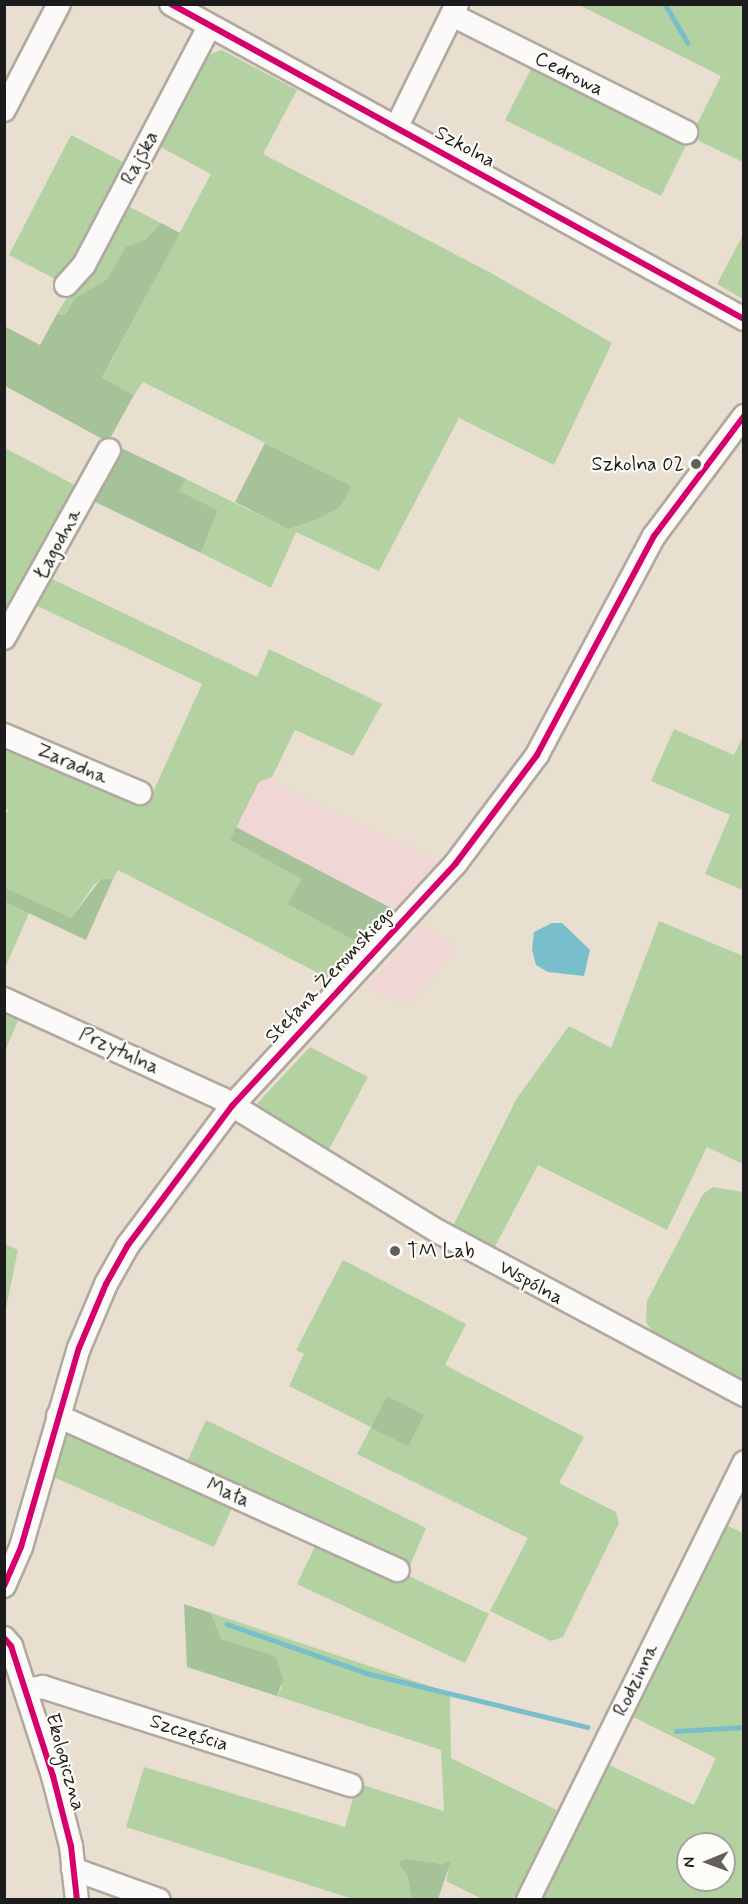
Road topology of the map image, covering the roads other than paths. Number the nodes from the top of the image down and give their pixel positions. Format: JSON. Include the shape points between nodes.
{"nodes":[{"id":1,"x":59,"y":4,"type":"edge"},
{"id":2,"x":171,"y":4,"type":"edge"},
{"id":3,"x":454,"y":10,"type":"edge"},
{"id":4,"x":209,"y":27,"type":"junction"},
{"id":5,"x":4,"y":110,"type":"edge"},
{"id":6,"x":396,"y":128,"type":"junction"},
{"id":7,"x":686,"y":132,"type":"dead end"},
{"id":8,"x":66,"y":285,"type":"dead end"},
{"id":9,"x":744,"y":319,"type":"edge"},
{"id":10,"x":744,"y":417,"type":"edge"},
{"id":11,"x":109,"y":450,"type":"dead end"},
{"id":12,"x":4,"y":638,"type":"edge"},
{"id":13,"x":4,"y":735,"type":"edge"},
{"id":14,"x":140,"y":793,"type":"dead end"},
{"id":15,"x":4,"y":999,"type":"edge"},
{"id":16,"x":232,"y":1106,"type":"junction"},
{"id":17,"x":744,"y":1395,"type":"edge"},
{"id":18,"x":58,"y":1416,"type":"junction"},
{"id":19,"x":744,"y":1462,"type":"edge"},
{"id":20,"x":398,"y":1570,"type":"dead end"},
{"id":21,"x":4,"y":1586,"type":"edge"},
{"id":22,"x":4,"y":1638,"type":"edge"},
{"id":23,"x":27,"y":1690,"type":"junction"},
{"id":24,"x":351,"y":1785,"type":"dead end"},
{"id":25,"x":73,"y":1869,"type":"junction"},
{"id":26,"x":77,"y":1899,"type":"edge"},
{"id":27,"x":159,"y":1899,"type":"edge"},
{"id":28,"x":528,"y":1899,"type":"edge"}],
"edges":[{"from":1,"to":5,"type":"street"},
{"from":2,"to":4,"type":"street","name":"Szkolna"},
{"from":3,"to":6,"type":"street"},
{"from":3,"to":7,"type":"street","name":"Cedrowa"},
{"from":4,"to":6,"type":"street","name":"Szkolna"},
{"from":4,"to":8,"type":"street","name":"Rajska","via":[[84,265]]},
{"from":6,"to":9,"type":"street","name":"Szkolna"},
{"from":10,"to":16,"type":"street","name":"Stefana Żeromskiego","via":[[654,536],[537,755],[456,863]]},
{"from":11,"to":12,"type":"street","name":"Łagodna"},
{"from":13,"to":14,"type":"street","name":"Zaradna"},
{"from":15,"to":16,"type":"street","name":"Przytulna"},
{"from":16,"to":17,"type":"street","name":"Wspólna","via":[[441,1233]]},
{"from":16,"to":18,"type":"street","name":"Stefana Żeromskiego","via":[[179,1172],[115,1266],[90,1317]]},
{"from":18,"to":20,"type":"street","name":"Mała"},
{"from":18,"to":21,"type":"street","name":"Stefana Żeromskiego","via":[[21,1547]]},
{"from":19,"to":28,"type":"street","name":"Rodzinna"},
{"from":22,"to":23,"type":"street","name":"Ekologiczna","via":[[11,1646]]},
{"from":23,"to":24,"type":"street","name":"Szczęścia","via":[[44,1687]]},
{"from":23,"to":25,"type":"street","name":"Ekologiczna","via":[[67,1827]]},
{"from":25,"to":26,"type":"street","name":"Ekologiczna"},
{"from":25,"to":27,"type":"street"}]}
